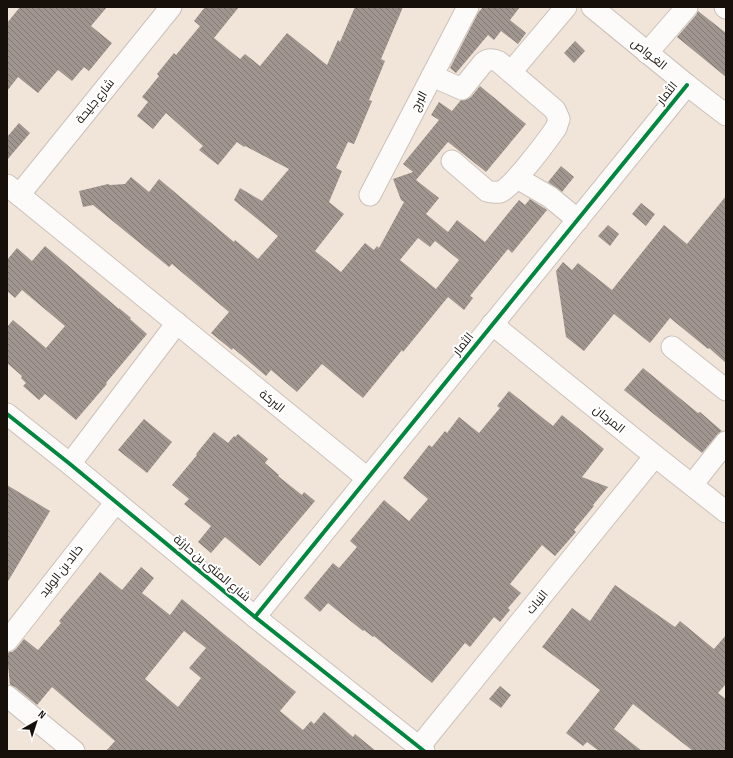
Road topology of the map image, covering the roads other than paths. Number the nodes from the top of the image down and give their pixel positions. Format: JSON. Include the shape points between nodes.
{"nodes":[{"id":1,"x":171,"y":7,"type":"edge"},
{"id":2,"x":468,"y":7,"type":"edge"},
{"id":3,"x":566,"y":7,"type":"edge"},
{"id":4,"x":592,"y":7,"type":"edge"},
{"id":5,"x":687,"y":7,"type":"edge"},
{"id":6,"x":647,"y":53,"type":"junction"},
{"id":7,"x":511,"y":72,"type":"junction"},
{"id":8,"x":432,"y":76,"type":"junction"},
{"id":9,"x":687,"y":85,"type":"junction"},
{"id":10,"x":726,"y":115,"type":"edge"},
{"id":11,"x":452,"y":161,"type":"dead end"},
{"id":12,"x":517,"y":178,"type":"junction"},
{"id":13,"x":13,"y":190,"type":"edge"},
{"id":14,"x":370,"y":195,"type":"dead end"},
{"id":15,"x":578,"y":220,"type":"junction"},
{"id":16,"x":177,"y":323,"type":"junction"},
{"id":17,"x":492,"y":324,"type":"junction"},
{"id":18,"x":672,"y":347,"type":"dead end"},
{"id":19,"x":726,"y":390,"type":"edge"},
{"id":20,"x":7,"y":414,"type":"edge"},
{"id":21,"x":726,"y":442,"type":"edge"},
{"id":22,"x":655,"y":456,"type":"junction"},
{"id":23,"x":70,"y":464,"type":"junction"},
{"id":24,"x":367,"y":478,"type":"junction"},
{"id":25,"x":692,"y":485,"type":"junction"},
{"id":26,"x":116,"y":502,"type":"junction"},
{"id":27,"x":726,"y":512,"type":"edge"},
{"id":28,"x":255,"y":617,"type":"junction"},
{"id":29,"x":7,"y":641,"type":"edge"},
{"id":30,"x":7,"y":696,"type":"edge"},
{"id":31,"x":422,"y":749,"type":"edge"},
{"id":32,"x":74,"y":751,"type":"edge"}],
"edges":[{"from":1,"to":13,"type":"street","name":"شارع جليحة"},
{"from":2,"to":8,"type":"street","name":"البرج"},
{"from":3,"to":7,"type":"street"},
{"from":4,"to":6,"type":"street","name":"الغـواص"},
{"from":5,"to":6,"type":"street"},
{"from":6,"to":9,"type":"street","name":"الغـواص"},
{"from":7,"to":8,"type":"street","via":[[495,60],[486,61],[462,89]]},
{"from":7,"to":12,"type":"street","via":[[555,110],[558,119],[556,128]]},
{"from":8,"to":14,"type":"street","name":"البرج"},
{"from":9,"to":10,"type":"street","name":"الغـواص"},
{"from":9,"to":15,"type":"street","name":"الثمار"},
{"from":11,"to":12,"type":"street","via":[[487,191],[499,192]]},
{"from":12,"to":15,"type":"street","via":[[550,197]]},
{"from":13,"to":16,"type":"street","name":"البركة"},
{"from":15,"to":17,"type":"street","name":"الثمار"},
{"from":16,"to":23,"type":"street"},
{"from":16,"to":24,"type":"street","name":"البركة"},
{"from":17,"to":22,"type":"street","name":"المرجان"},
{"from":17,"to":24,"type":"street","name":"الثمار"},
{"from":18,"to":19,"type":"street"},
{"from":20,"to":23,"type":"street","name":"شارع المثنى بن حارثة"},
{"from":21,"to":25,"type":"street"},
{"from":22,"to":25,"type":"street","name":"المرجان"},
{"from":22,"to":31,"type":"street","name":"النبات"},
{"from":23,"to":26,"type":"street","name":"شارع المثنى بن حارثة"},
{"from":24,"to":28,"type":"street","name":"الثمار"},
{"from":25,"to":27,"type":"street","name":"المرجان"},
{"from":26,"to":28,"type":"street","name":"شارع المثنى بن حارثة"},
{"from":26,"to":29,"type":"street","name":"خالد بن الوليد"},
{"from":28,"to":31,"type":"street","name":"شارع المثنى بن حارثة"},
{"from":30,"to":32,"type":"street"}]}
